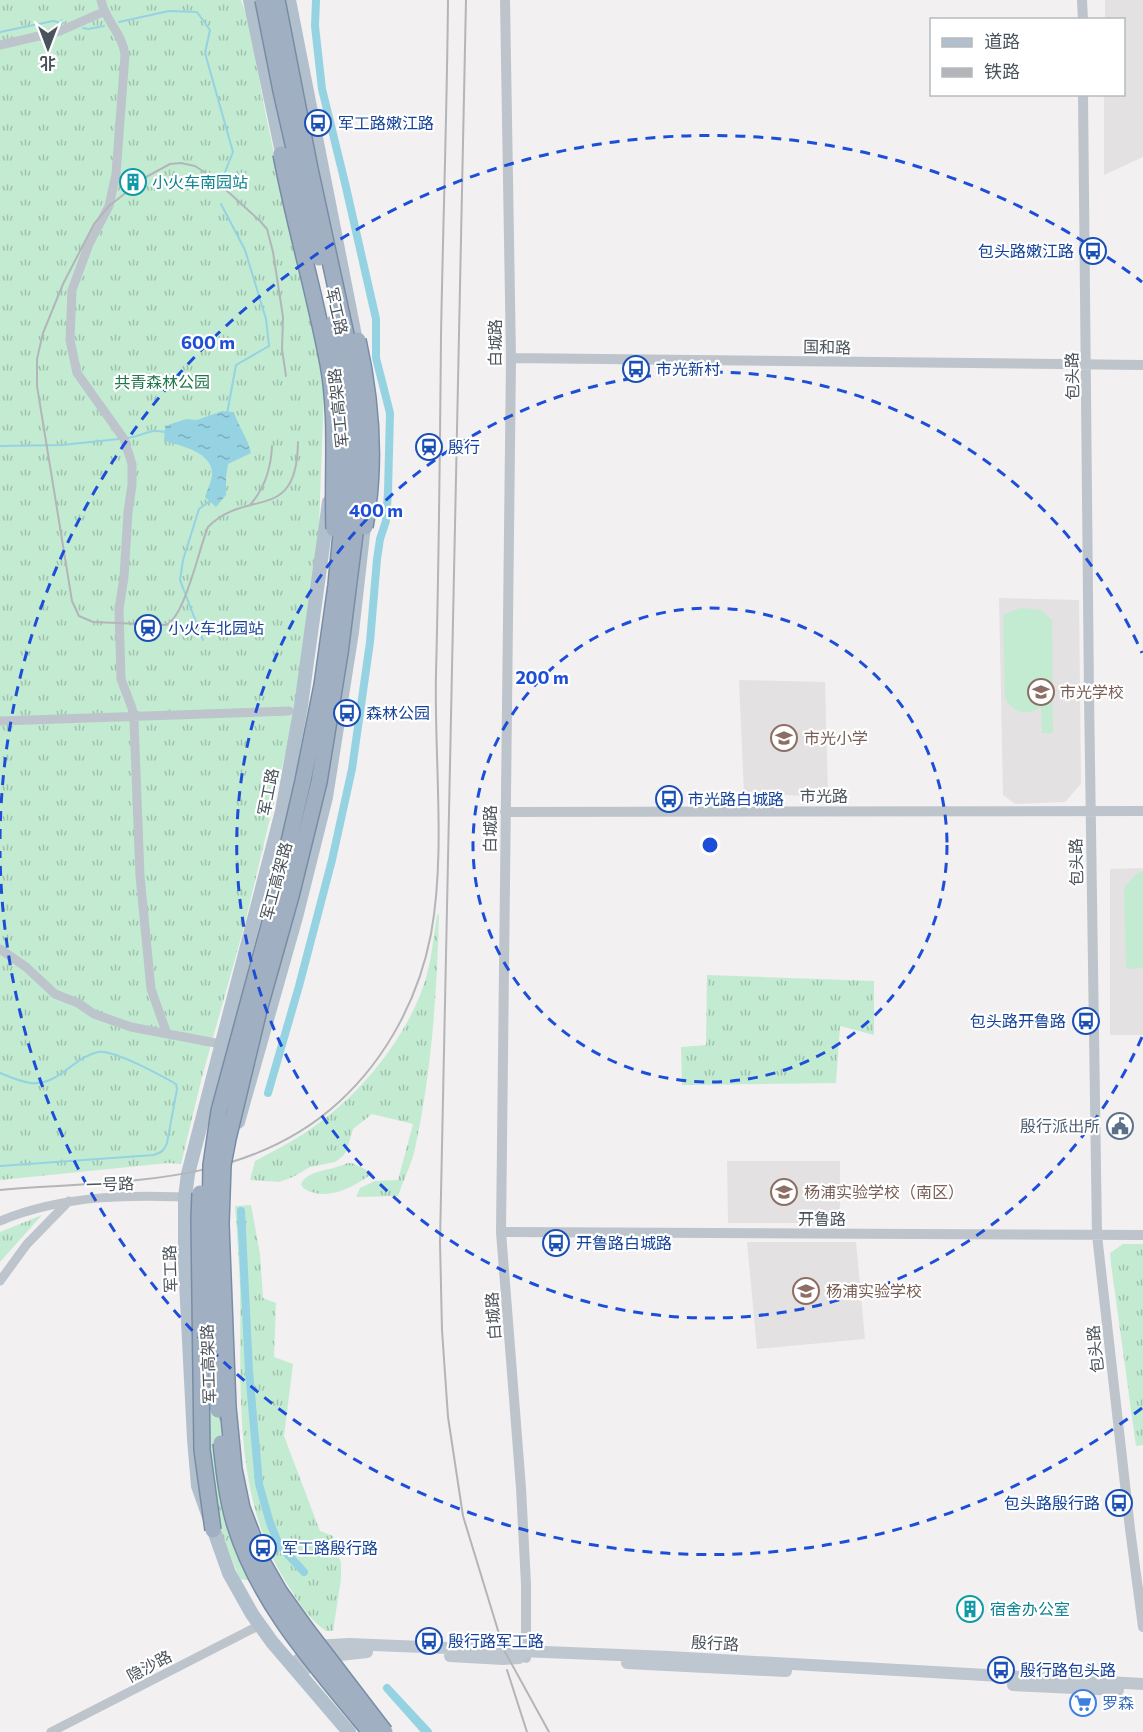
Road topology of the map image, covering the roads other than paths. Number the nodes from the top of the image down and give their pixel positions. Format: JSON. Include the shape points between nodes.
{"nodes":[{"id":1,"x":101,"y":0,"type":"edge"},
{"id":2,"x":250,"y":0,"type":"edge"},
{"id":3,"x":263,"y":0,"type":"edge"},
{"id":4,"x":278,"y":0,"type":"edge"},
{"id":5,"x":289,"y":0,"type":"edge"},
{"id":6,"x":505,"y":0,"type":"edge"},
{"id":7,"x":1082,"y":0,"type":"edge"},
{"id":8,"x":104,"y":12,"type":"junction"},
{"id":9,"x":1083,"y":18,"type":"edge"},
{"id":10,"x":0,"y":45,"type":"edge"},
{"id":11,"x":1083,"y":96,"type":"edge"},
{"id":12,"x":318,"y":150,"type":"junction"},
{"id":13,"x":281,"y":154,"type":"junction"},
{"id":14,"x":511,"y":358,"type":"junction"},
{"id":15,"x":1143,"y":365,"type":"edge"},
{"id":16,"x":1087,"y":366,"type":"junction"},
{"id":17,"x":336,"y":585,"type":"junction"},
{"id":18,"x":345,"y":618,"type":"junction"},
{"id":19,"x":289,"y":711,"type":"dead end"},
{"id":20,"x":134,"y":715,"type":"junction"},
{"id":21,"x":0,"y":721,"type":"edge"},
{"id":22,"x":1143,"y":811,"type":"edge"},
{"id":23,"x":505,"y":812,"type":"junction"},
{"id":24,"x":1091,"y":812,"type":"junction"},
{"id":25,"x":0,"y":949,"type":"edge"},
{"id":26,"x":167,"y":1034,"type":"junction"},
{"id":27,"x":221,"y":1044,"type":"junction"},
{"id":28,"x":215,"y":1129,"type":"junction"},
{"id":29,"x":185,"y":1197,"type":"junction"},
{"id":30,"x":225,"y":1199,"type":"junction"},
{"id":31,"x":69,"y":1201,"type":"junction"},
{"id":32,"x":0,"y":1221,"type":"edge"},
{"id":33,"x":501,"y":1232,"type":"junction"},
{"id":34,"x":1097,"y":1235,"type":"junction"},
{"id":35,"x":1143,"y":1235,"type":"edge"},
{"id":36,"x":0,"y":1281,"type":"edge"},
{"id":37,"x":213,"y":1530,"type":"junction"},
{"id":38,"x":264,"y":1574,"type":"junction"},
{"id":39,"x":235,"y":1584,"type":"junction"},
{"id":40,"x":260,"y":1625,"type":"junction"},
{"id":41,"x":1143,"y":1627,"type":"edge"},
{"id":42,"x":318,"y":1652,"type":"junction"},
{"id":43,"x":526,"y":1654,"type":"junction"},
{"id":44,"x":295,"y":1669,"type":"junction"},
{"id":45,"x":1143,"y":1683,"type":"edge"},
{"id":46,"x":1143,"y":1692,"type":"edge"},
{"id":47,"x":357,"y":1694,"type":"junction"},
{"id":48,"x":335,"y":1716,"type":"junction"},
{"id":49,"x":51,"y":1732,"type":"edge"},
{"id":50,"x":349,"y":1732,"type":"edge"},
{"id":51,"x":370,"y":1732,"type":"edge"},
{"id":52,"x":385,"y":1732,"type":"edge"},
{"id":53,"x":392,"y":1732,"type":"edge"}],
"edges":[{"from":1,"to":8,"type":"street"},
{"from":2,"to":13,"type":"main road","name":"军工路"},
{"from":3,"to":17,"type":"highway","name":"军工高架路","bridge":true,"via":[[336,332],[345,396],[347,473]]},
{"from":4,"to":18,"type":"highway","name":"军工高架路","bridge":true,"via":[[358,403],[360,494]]},
{"from":5,"to":12,"type":"main road","name":"军工路"},
{"from":6,"to":14,"type":"street","name":"白城路"},
{"from":7,"to":9,"type":"street"},
{"from":8,"to":10,"type":"street","via":[[60,32]]},
{"from":8,"to":20,"type":"street","via":[[124,43],[116,174],[109,206],[72,290],[70,340],[77,373],[124,439],[132,464],[119,609],[121,679]]},
{"from":11,"to":16,"type":"street","name":"包头路"},
{"from":12,"to":18,"type":"highway","bridge":true,"via":[[322,200],[366,375],[371,440],[371,492]]},
{"from":12,"to":30,"type":"main road","name":"军工路","via":[[365,392],[366,504],[326,797],[237,1127]]},
{"from":13,"to":17,"type":"highway","bridge":true,"via":[[328,366]]},
{"from":13,"to":27,"type":"main road","name":"军工路","via":[[332,363],[335,455],[302,706],[282,811]]},
{"from":14,"to":16,"type":"street","name":"国和路"},
{"from":14,"to":23,"type":"street","name":"白城路"},
{"from":15,"to":16,"type":"street","name":"国和路"},
{"from":16,"to":24,"type":"street","name":"包头路"},
{"from":17,"to":28,"type":"highway","name":"军工高架路","bridge":true,"via":[[303,781]]},
{"from":18,"to":52,"type":"highway","name":"军工高架路","bridge":true,"via":[[319,782],[228,1139],[221,1224],[228,1407],[242,1508],[263,1563],[279,1591]]},
{"from":19,"to":20,"type":"street"},
{"from":20,"to":21,"type":"street"},
{"from":20,"to":26,"type":"street","via":[[140,876],[151,989]]},
{"from":22,"to":24,"type":"street","name":"市光路"},
{"from":23,"to":24,"type":"street","name":"市光路"},
{"from":23,"to":33,"type":"street","name":"白城路"},
{"from":24,"to":34,"type":"street","name":"包头路"},
{"from":25,"to":26,"type":"street","via":[[55,994],[94,1014],[131,1028]]},
{"from":26,"to":27,"type":"street"},
{"from":27,"to":29,"type":"main road","name":"军工路"},
{"from":28,"to":37,"type":"highway","bridge":true,"via":[[203,1175],[199,1219],[202,1450]]},
{"from":28,"to":51,"type":"highway","name":"军工高架路","bridge":true,"via":[[209,1203],[216,1379],[224,1471],[235,1525],[253,1572],[273,1607],[296,1642]]},
{"from":29,"to":30,"type":"street","name":"一号路"},
{"from":29,"to":31,"type":"street","name":"一号路"},
{"from":29,"to":37,"type":"main road","name":"军工路","via":[[194,1439],[198,1486]]},
{"from":30,"to":38,"type":"main road","name":"军工路","via":[[225,1262],[238,1469],[252,1540]]},
{"from":31,"to":32,"type":"street","name":"一号路"},
{"from":31,"to":36,"type":"street","via":[[27,1244]]},
{"from":33,"to":34,"type":"street","name":"开鲁路"},
{"from":33,"to":43,"type":"street","name":"白城路","via":[[521,1488]]},
{"from":34,"to":35,"type":"street","name":"开鲁路"},
{"from":34,"to":41,"type":"street","name":"包头路"},
{"from":37,"to":39,"type":"main road","name":"军工路"},
{"from":38,"to":39,"type":"main road","via":[[255,1585]]},
{"from":38,"to":42,"type":"main road","name":"军工路","via":[[274,1594]]},
{"from":39,"to":40,"type":"main road","name":"军工路"},
{"from":40,"to":42,"type":"main road","name":"军工路","via":[[282,1623]]},
{"from":40,"to":44,"type":"main road","name":"军工路"},
{"from":40,"to":49,"type":"street","name":"隐沙路"},
{"from":42,"to":43,"type":"main road","name":"殷行路","via":[[350,1644]]},
{"from":42,"to":44,"type":"main road"},
{"from":42,"to":47,"type":"main road","name":"军工路"},
{"from":43,"to":45,"type":"main road","name":"殷行路"},
{"from":43,"to":46,"type":"main road","name":"殷行路"},
{"from":44,"to":48,"type":"main road","name":"军工路"},
{"from":47,"to":48,"type":"main road","via":[[336,1698]]},
{"from":47,"to":53,"type":"main road","name":"军工路"},
{"from":48,"to":50,"type":"main road","name":"军工路"}]}
